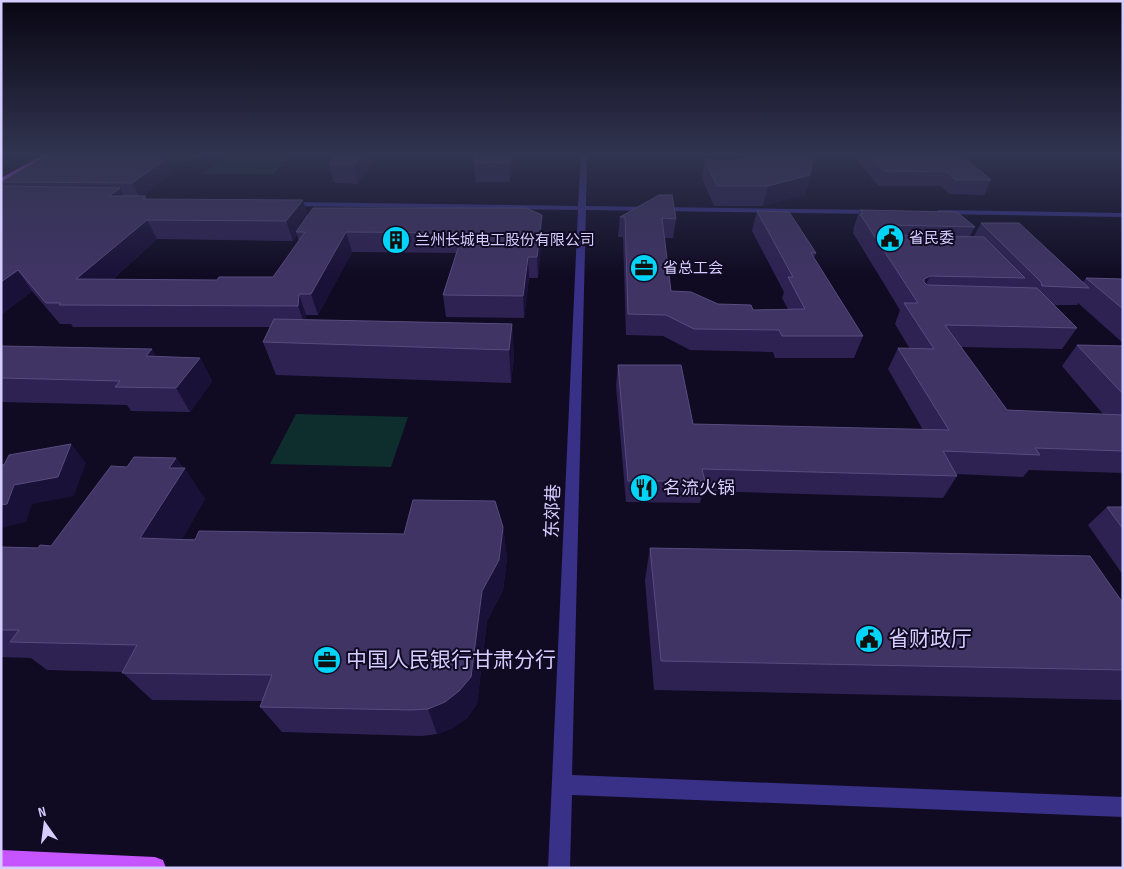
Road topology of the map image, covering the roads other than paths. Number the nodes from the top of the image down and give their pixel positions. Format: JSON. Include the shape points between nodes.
{"nodes":[{"id":1,"x":583,"y":196,"type":"edge"},
{"id":2,"x":277,"y":204,"type":"edge"},
{"id":3,"x":583,"y":207,"type":"junction"},
{"id":4,"x":881,"y":212,"type":"edge"},
{"id":5,"x":1123,"y":215,"type":"edge"},
{"id":6,"x":953,"y":225,"type":"edge"},
{"id":7,"x":562,"y":785,"type":"junction"},
{"id":8,"x":1123,"y":807,"type":"edge"},
{"id":9,"x":1,"y":862,"type":"edge"},
{"id":10,"x":155,"y":868,"type":"edge"},
{"id":11,"x":559,"y":868,"type":"edge"}],
"edges":[{"from":1,"to":3,"type":"street","name":"东郊巷"},
{"from":2,"to":3,"type":"street"},
{"from":3,"to":4,"type":"street"},
{"from":3,"to":7,"type":"street","name":"东郊巷"},
{"from":5,"to":6,"type":"street","via":[[936,212]]},
{"from":7,"to":8,"type":"street"},
{"from":7,"to":11,"type":"street","name":"东郊巷"},
{"from":9,"to":10,"type":"main road"}]}
